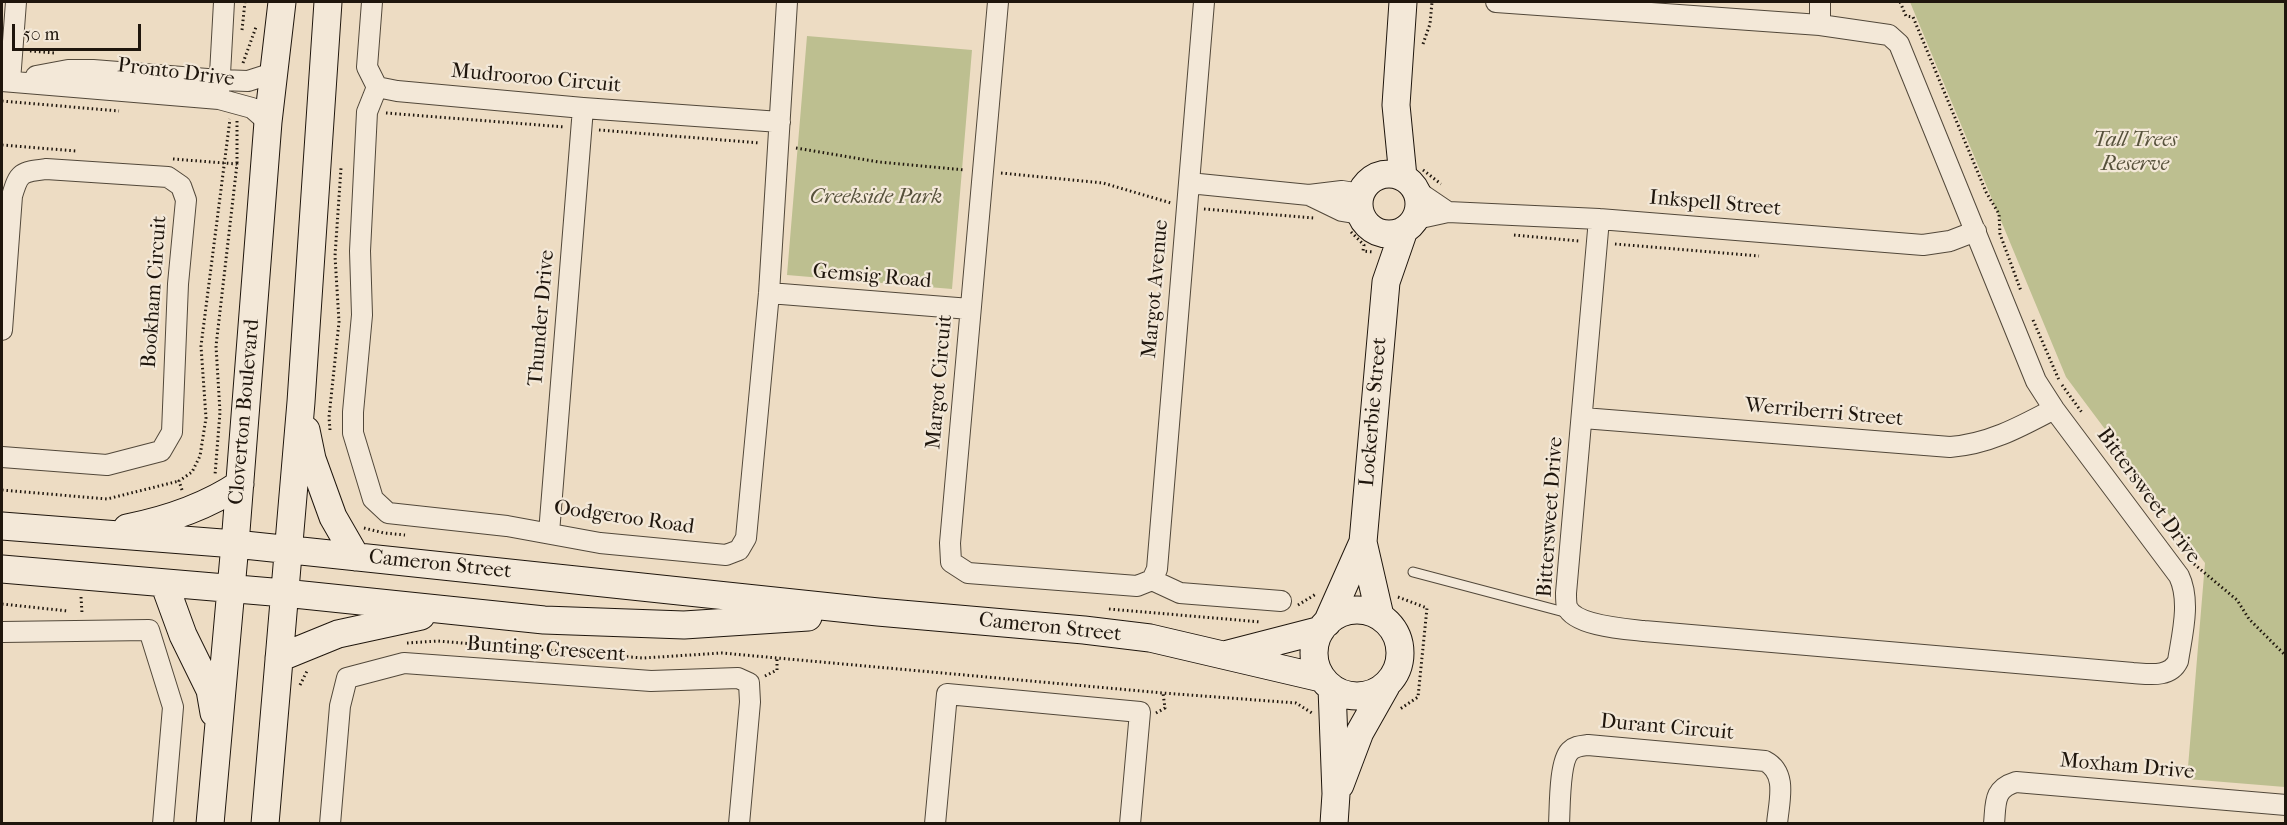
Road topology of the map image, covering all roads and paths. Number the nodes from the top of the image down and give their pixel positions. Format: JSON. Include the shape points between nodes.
{"nodes":[{"id":1,"x":16,"y":2,"type":"edge"},
{"id":2,"x":224,"y":2,"type":"edge"},
{"id":3,"x":245,"y":2,"type":"edge"},
{"id":4,"x":282,"y":2,"type":"edge"},
{"id":5,"x":328,"y":2,"type":"edge"},
{"id":6,"x":372,"y":2,"type":"edge"},
{"id":7,"x":788,"y":2,"type":"edge"},
{"id":8,"x":998,"y":2,"type":"edge"},
{"id":9,"x":1204,"y":2,"type":"edge"},
{"id":10,"x":1403,"y":2,"type":"edge"},
{"id":11,"x":1432,"y":2,"type":"edge"},
{"id":12,"x":1496,"y":2,"type":"edge"},
{"id":13,"x":1820,"y":2,"type":"edge"},
{"id":14,"x":1900,"y":2,"type":"edge"},
{"id":15,"x":1517,"y":3,"type":"edge"},
{"id":16,"x":1820,"y":25,"type":"junction"},
{"id":17,"x":240,"y":35,"type":"dead end"},
{"id":18,"x":1423,"y":45,"type":"dead end"},
{"id":19,"x":273,"y":73,"type":"junction"},
{"id":20,"x":6,"y":81,"type":"edge"},
{"id":21,"x":377,"y":87,"type":"junction"},
{"id":22,"x":224,"y":94,"type":"junction"},
{"id":23,"x":2,"y":101,"type":"edge"},
{"id":24,"x":1396,"y":105,"type":"junction"},
{"id":25,"x":583,"y":108,"type":"junction"},
{"id":26,"x":127,"y":111,"type":"dead end"},
{"id":27,"x":367,"y":112,"type":"junction"},
{"id":28,"x":780,"y":122,"type":"junction"},
{"id":29,"x":268,"y":123,"type":"junction"},
{"id":30,"x":582,"y":129,"type":"junction"},
{"id":31,"x":779,"y":145,"type":"junction"},
{"id":32,"x":341,"y":159,"type":"dead end"},
{"id":33,"x":984,"y":172,"type":"junction"},
{"id":34,"x":1414,"y":179,"type":"junction"},
{"id":35,"x":1189,"y":183,"type":"junction"},
{"id":36,"x":1187,"y":207,"type":"junction"},
{"id":37,"x":1445,"y":211,"type":"junction"},
{"id":38,"x":1366,"y":216,"type":"junction"},
{"id":39,"x":1325,"y":219,"type":"dead end"},
{"id":40,"x":1599,"y":219,"type":"junction"},
{"id":41,"x":1410,"y":224,"type":"junction"},
{"id":42,"x":1976,"y":231,"type":"junction"},
{"id":43,"x":1386,"y":282,"type":"junction"},
{"id":44,"x":769,"y":293,"type":"junction"},
{"id":45,"x":2024,"y":299,"type":"dead end"},
{"id":46,"x":970,"y":309,"type":"junction"},
{"id":47,"x":2032,"y":319,"type":"dead end"},
{"id":48,"x":2,"y":330,"type":"edge"},
{"id":49,"x":301,"y":402,"type":"junction"},
{"id":50,"x":2054,"y":409,"type":"junction"},
{"id":51,"x":2085,"y":417,"type":"dead end"},
{"id":52,"x":1583,"y":418,"type":"junction"},
{"id":53,"x":331,"y":440,"type":"dead end"},
{"id":54,"x":2,"y":457,"type":"edge"},
{"id":55,"x":178,"y":482,"type":"junction"},
{"id":56,"x":240,"y":484,"type":"junction"},
{"id":57,"x":2,"y":490,"type":"edge"},
{"id":58,"x":182,"y":493,"type":"dead end"},
{"id":59,"x":333,"y":517,"type":"junction"},
{"id":60,"x":2,"y":526,"type":"edge"},
{"id":61,"x":94,"y":533,"type":"junction"},
{"id":62,"x":549,"y":533,"type":"junction"},
{"id":63,"x":407,"y":535,"type":"dead end"},
{"id":64,"x":1363,"y":542,"type":"junction"},
{"id":65,"x":235,"y":544,"type":"junction"},
{"id":66,"x":288,"y":550,"type":"junction"},
{"id":67,"x":356,"y":557,"type":"junction"},
{"id":68,"x":2194,"y":564,"type":"dead end"},
{"id":69,"x":2,"y":569,"type":"edge"},
{"id":70,"x":1413,"y":572,"type":"dead end"},
{"id":71,"x":1152,"y":580,"type":"junction"},
{"id":72,"x":164,"y":583,"type":"junction"},
{"id":73,"x":231,"y":588,"type":"junction"},
{"id":74,"x":1343,"y":588,"type":"junction"},
{"id":75,"x":1373,"y":588,"type":"junction"},
{"id":76,"x":284,"y":593,"type":"junction"},
{"id":77,"x":2,"y":604,"type":"edge"},
{"id":78,"x":1287,"y":604,"type":"joint"},
{"id":79,"x":1103,"y":609,"type":"dead end"},
{"id":80,"x":452,"y":610,"type":"junction"},
{"id":81,"x":70,"y":612,"type":"dead end"},
{"id":82,"x":878,"y":612,"type":"junction"},
{"id":83,"x":1573,"y":615,"type":"junction"},
{"id":84,"x":1380,"y":616,"type":"junction"},
{"id":85,"x":1270,"y":623,"type":"dead end"},
{"id":86,"x":1324,"y":627,"type":"junction"},
{"id":87,"x":2,"y":632,"type":"edge"},
{"id":88,"x":320,"y":642,"type":"junction"},
{"id":89,"x":400,"y":643,"type":"dead end"},
{"id":90,"x":1221,"y":656,"type":"junction"},
{"id":91,"x":2286,"y":656,"type":"edge"},
{"id":92,"x":279,"y":658,"type":"junction"},
{"id":93,"x":777,"y":658,"type":"junction"},
{"id":94,"x":749,"y":683,"type":"junction"},
{"id":95,"x":1326,"y":683,"type":"junction"},
{"id":96,"x":1386,"y":686,"type":"junction"},
{"id":97,"x":297,"y":690,"type":"dead end"},
{"id":98,"x":1399,"y":709,"type":"dead end"},
{"id":99,"x":1333,"y":728,"type":"junction"},
{"id":100,"x":217,"y":737,"type":"junction"},
{"id":101,"x":1336,"y":794,"type":"junction"},
{"id":102,"x":2286,"y":805,"type":"edge"},
{"id":103,"x":163,"y":824,"type":"edge"},
{"id":104,"x":210,"y":824,"type":"edge"},
{"id":105,"x":265,"y":824,"type":"edge"},
{"id":106,"x":330,"y":824,"type":"edge"},
{"id":107,"x":739,"y":824,"type":"edge"},
{"id":108,"x":935,"y":824,"type":"edge"},
{"id":109,"x":1130,"y":824,"type":"edge"},
{"id":110,"x":1334,"y":824,"type":"edge"},
{"id":111,"x":1559,"y":824,"type":"edge"},
{"id":112,"x":1777,"y":824,"type":"edge"},
{"id":113,"x":1994,"y":824,"type":"edge"}],
"edges":[{"from":1,"to":20,"type":"street"},
{"from":2,"to":22,"type":"street"},
{"from":3,"to":17,"type":"path"},
{"from":4,"to":19,"type":"street","name":"Cloverton Boulevard"},
{"from":5,"to":49,"type":"street"},
{"from":6,"to":21,"type":"street","via":[[367,67]]},
{"from":7,"to":28,"type":"street","name":"Oodgeroo Road"},
{"from":8,"to":33,"type":"street","name":"Margot Circuit"},
{"from":9,"to":35,"type":"street","name":"Margot Avenue"},
{"from":10,"to":24,"type":"street"},
{"from":11,"to":18,"type":"path"},
{"from":12,"to":15,"type":"street","name":"Bittersweet Drive"},
{"from":13,"to":16,"type":"street"},
{"from":14,"to":45,"type":"path","via":[[1906,16],[1913,17],[1986,192],[1999,214],[2000,234]]},
{"from":15,"to":16,"type":"street","name":"Bittersweet Drive"},
{"from":16,"to":42,"type":"street","name":"Bittersweet Drive","via":[[1888,35],[1899,44]]},
{"from":19,"to":22,"type":"street","name":"Pronto Drive"},
{"from":19,"to":29,"type":"street","name":"Cloverton Boulevard"},
{"from":20,"to":22,"type":"street","name":"Pronto Drive"},
{"from":21,"to":25,"type":"street","name":"Mudrooroo Circuit"},
{"from":21,"to":27,"type":"street","name":"Oodgeroo Road"},
{"from":22,"to":29,"type":"street","name":"Pronto Drive","via":[[252,108]]},
{"from":22,"to":55,"type":"path","via":[[201,346],[206,418],[200,456],[192,472]]},
{"from":23,"to":26,"type":"path"},
{"from":24,"to":34,"type":"street"},
{"from":24,"to":38,"type":"street"},
{"from":25,"to":28,"type":"street","name":"Mudrooroo Circuit"},
{"from":25,"to":30,"type":"street","name":"Thunder Drive"},
{"from":27,"to":30,"type":"path"},
{"from":27,"to":62,"type":"street","name":"Oodgeroo Road","via":[[360,251],[362,315],[353,433],[373,499],[388,513]]},
{"from":28,"to":31,"type":"street","name":"Oodgeroo Road"},
{"from":29,"to":56,"type":"street","name":"Cloverton Boulevard"},
{"from":30,"to":31,"type":"path"},
{"from":30,"to":62,"type":"street","name":"Thunder Drive"},
{"from":31,"to":33,"type":"path","via":[[879,162]]},
{"from":31,"to":44,"type":"street","name":"Oodgeroo Road"},
{"from":32,"to":53,"type":"path","via":[[335,256],[339,322],[329,417]]},
{"from":33,"to":36,"type":"path","via":[[1103,183]]},
{"from":33,"to":46,"type":"street","name":"Margot Circuit"},
{"from":34,"to":37,"type":"street"},
{"from":34,"to":37,"type":"path","via":[[1439,180]]},
{"from":34,"to":38,"type":"street","via":[[1384,174]]},
{"from":34,"to":41,"type":"street","via":[[1419,210]]},
{"from":35,"to":36,"type":"street","name":"Margot Avenue"},
{"from":35,"to":38,"type":"street","via":[[1309,195],[1342,191]]},
{"from":36,"to":39,"type":"path"},
{"from":36,"to":71,"type":"street","name":"Margot Avenue","via":[[1157,568]]},
{"from":37,"to":40,"type":"street","name":"Inkspell Street"},
{"from":37,"to":41,"type":"street","name":"Inkspell Street"},
{"from":38,"to":38,"type":"path","via":[[1363,251],[1364,245],[1354,233]]},
{"from":38,"to":41,"type":"street","via":[[1382,234],[1392,234]]},
{"from":38,"to":43,"type":"street"},
{"from":40,"to":42,"type":"street","name":"Inkspell Street","via":[[1923,246]]},
{"from":40,"to":52,"type":"street","name":"Bittersweet Drive"},
{"from":41,"to":43,"type":"street"},
{"from":42,"to":50,"type":"street","name":"Bittersweet Drive","via":[[2036,381]]},
{"from":43,"to":64,"type":"street","name":"Lockerbie Street"},
{"from":44,"to":46,"type":"street","name":"Gemsig Road"},
{"from":44,"to":62,"type":"street","name":"Oodgeroo Road","via":[[746,538],[739,550],[726,555],[600,543]]},
{"from":46,"to":71,"type":"street","name":"Margot Circuit","via":[[951,562],[968,573],[1137,586]]},
{"from":47,"to":51,"type":"path","via":[[2059,380]]},
{"from":48,"to":54,"type":"street","name":"Bookham Circuit","via":[[12,196],[18,178],[26,172],[46,169],[168,177],[181,186],[186,200],[172,432],[167,444],[162,451],[106,465]]},
{"from":49,"to":59,"type":"street","via":[[312,459]]},
{"from":49,"to":66,"type":"street"},
{"from":50,"to":52,"type":"street","name":"Werriberri Street","via":[[1988,441],[1950,447]]},
{"from":50,"to":83,"type":"street","name":"Bittersweet Drive","via":[[2185,588],[2178,661],[2168,672],[2121,672],[1644,631],[1593,623]]},
{"from":52,"to":83,"type":"street","name":"Bittersweet Drive","via":[[1566,593],[1567,607]]},
{"from":55,"to":57,"type":"path","via":[[108,499]]},
{"from":55,"to":58,"type":"path"},
{"from":56,"to":61,"type":"street","via":[[214,501],[153,523]]},
{"from":56,"to":65,"type":"street","name":"Cloverton Boulevard"},
{"from":59,"to":63,"type":"path","via":[[353,516],[362,528]]},
{"from":59,"to":67,"type":"street"},
{"from":60,"to":61,"type":"street","name":"Cameron Street"},
{"from":61,"to":65,"type":"street","name":"Cameron Street"},
{"from":64,"to":74,"type":"street"},
{"from":64,"to":75,"type":"street"},
{"from":65,"to":66,"type":"street","name":"Cameron Street"},
{"from":65,"to":73,"type":"street","name":"Cloverton Boulevard"},
{"from":66,"to":67,"type":"street","name":"Cameron Street"},
{"from":66,"to":76,"type":"street"},
{"from":67,"to":82,"type":"street","name":"Cameron Street"},
{"from":68,"to":91,"type":"path","via":[[2237,600],[2249,620]]},
{"from":69,"to":72,"type":"street","name":"Cameron Street"},
{"from":70,"to":83,"type":"lane"},
{"from":71,"to":78,"type":"street","via":[[1180,593]]},
{"from":72,"to":73,"type":"street","name":"Cameron Street"},
{"from":72,"to":100,"type":"street","via":[[183,635],[210,690]]},
{"from":73,"to":76,"type":"street","name":"Cameron Street"},
{"from":73,"to":100,"type":"street","name":"Cloverton Boulevard"},
{"from":74,"to":78,"type":"path","via":[[1328,587]]},
{"from":74,"to":86,"type":"street"},
{"from":75,"to":84,"type":"street"},
{"from":75,"to":98,"type":"path","via":[[1427,608],[1418,697]]},
{"from":76,"to":80,"type":"street","name":"Cameron Street"},
{"from":76,"to":92,"type":"street"},
{"from":77,"to":81,"type":"path"},
{"from":79,"to":85,"type":"path"},
{"from":80,"to":82,"type":"street","name":"Cameron Street","via":[[544,620],[684,625]]},
{"from":80,"to":88,"type":"street","via":[[338,634]]},
{"from":82,"to":90,"type":"street","name":"Cameron Street","via":[[1150,638]]},
{"from":84,"to":86,"type":"street","via":[[1354,610],[1339,614]]},
{"from":84,"to":96,"type":"street","via":[[1398,637],[1401,650],[1395,676]]},
{"from":86,"to":90,"type":"street"},
{"from":86,"to":95,"type":"street","via":[[1314,649],[1315,664]]},
{"from":87,"to":103,"type":"street","via":[[149,630],[173,707]]},
{"from":88,"to":92,"type":"street"},
{"from":88,"to":97,"type":"path","via":[[325,661],[308,670]]},
{"from":89,"to":93,"type":"path","via":[[438,641],[643,658],[722,653]]},
{"from":90,"to":95,"type":"street","name":"Cameron Street"},
{"from":92,"to":105,"type":"street"},
{"from":93,"to":94,"type":"path","via":[[777,670]]},
{"from":93,"to":99,"type":"path","via":[[1296,703],[1316,715],[1321,727]]},
{"from":94,"to":106,"type":"street","name":"Bunting Crescent","via":[[738,678],[651,681],[404,663],[347,678],[340,706]]},
{"from":94,"to":107,"type":"street"},
{"from":95,"to":96,"type":"street","via":[[1345,695],[1360,697]]},
{"from":95,"to":99,"type":"street"},
{"from":96,"to":101,"type":"street","via":[[1360,732]]},
{"from":99,"to":101,"type":"street"},
{"from":100,"to":104,"type":"street","name":"Cloverton Boulevard"},
{"from":101,"to":110,"type":"street"},
{"from":102,"to":113,"type":"street","name":"Moxham Drive","via":[[2016,782],[2001,789],[1997,796]]},
{"from":108,"to":109,"type":"street","via":[[947,694],[1140,712]]},
{"from":111,"to":112,"type":"street","name":"Durant Circuit","via":[[1564,762],[1578,746],[1588,746],[1765,761],[1773,765],[1780,778]]}]}
